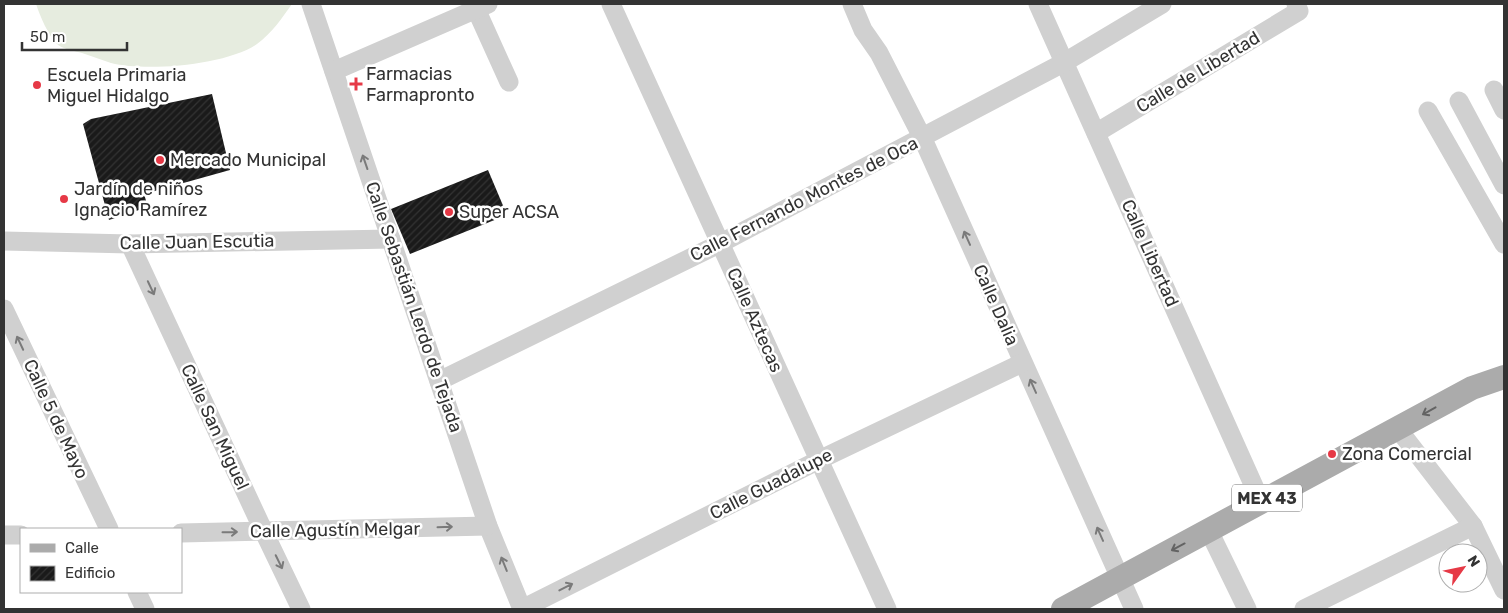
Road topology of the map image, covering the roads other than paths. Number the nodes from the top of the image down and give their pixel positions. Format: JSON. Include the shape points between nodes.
{"nodes":[{"id":1,"x":311,"y":4,"type":"edge"},
{"id":2,"x":611,"y":4,"type":"edge"},
{"id":3,"x":852,"y":4,"type":"edge"},
{"id":4,"x":1038,"y":4,"type":"edge"},
{"id":5,"x":1162,"y":4,"type":"edge"},
{"id":6,"x":482,"y":6,"type":"edge"},
{"id":7,"x":1298,"y":8,"type":"edge"},
{"id":8,"x":1065,"y":62,"type":"junction"},
{"id":9,"x":334,"y":71,"type":"junction"},
{"id":10,"x":509,"y":82,"type":"dead end"},
{"id":11,"x":1494,"y":90,"type":"dead end"},
{"id":12,"x":1459,"y":101,"type":"dead end"},
{"id":13,"x":1504,"y":110,"type":"edge"},
{"id":14,"x":1428,"y":111,"type":"dead end"},
{"id":15,"x":1096,"y":134,"type":"junction"},
{"id":16,"x":922,"y":137,"type":"junction"},
{"id":17,"x":1498,"y":157,"type":"edge"},
{"id":18,"x":1464,"y":174,"type":"junction"},
{"id":19,"x":1504,"y":185,"type":"edge"},
{"id":20,"x":1499,"y":220,"type":"edge"},
{"id":21,"x":391,"y":239,"type":"junction"},
{"id":22,"x":4,"y":242,"type":"edge"},
{"id":23,"x":721,"y":243,"type":"junction"},
{"id":24,"x":130,"y":244,"type":"junction"},
{"id":25,"x":1504,"y":244,"type":"edge"},
{"id":26,"x":4,"y":309,"type":"edge"},
{"id":27,"x":1022,"y":363,"type":"junction"},
{"id":28,"x":1504,"y":369,"type":"edge"},
{"id":29,"x":1504,"y":377,"type":"edge"},
{"id":30,"x":439,"y":381,"type":"junction"},
{"id":31,"x":1472,"y":388,"type":"junction"},
{"id":32,"x":1398,"y":428,"type":"junction"},
{"id":33,"x":819,"y":460,"type":"junction"},
{"id":34,"x":1261,"y":502,"type":"junction"},
{"id":35,"x":488,"y":526,"type":"junction"},
{"id":36,"x":1473,"y":526,"type":"junction"},
{"id":37,"x":109,"y":528,"type":"edge"},
{"id":38,"x":1209,"y":531,"type":"junction"},
{"id":39,"x":264,"y":532,"type":"junction"},
{"id":40,"x":182,"y":533,"type":"edge"},
{"id":41,"x":4,"y":535,"type":"edge"},
{"id":42,"x":20,"y":535,"type":"edge"},
{"id":43,"x":1120,"y":579,"type":"junction"},
{"id":44,"x":1504,"y":590,"type":"edge"},
{"id":45,"x":137,"y":593,"type":"edge"},
{"id":46,"x":145,"y":609,"type":"edge"},
{"id":47,"x":302,"y":609,"type":"edge"},
{"id":48,"x":522,"y":609,"type":"edge"},
{"id":49,"x":887,"y":609,"type":"edge"},
{"id":50,"x":1064,"y":609,"type":"edge"},
{"id":51,"x":1134,"y":609,"type":"edge"},
{"id":52,"x":1246,"y":609,"type":"edge"},
{"id":53,"x":1304,"y":609,"type":"edge"}],
"edges":[{"from":1,"to":9,"type":"street","name":"Calle Sebastián Lerdo de Tejada"},
{"from":2,"to":23,"type":"street","name":"Calle Aztecas"},
{"from":3,"to":16,"type":"street","name":"Calle Dalia"},
{"from":4,"to":8,"type":"street","name":"Calle Libertad"},
{"from":5,"to":8,"type":"street","name":"Calle Fernando Montes de Oca"},
{"from":6,"to":9,"type":"street"},
{"from":6,"to":10,"type":"street"},
{"from":7,"to":15,"type":"street","name":"Calle de Libertad"},
{"from":8,"to":15,"type":"street","name":"Calle Libertad"},
{"from":8,"to":16,"type":"street","name":"Calle Fernando Montes de Oca"},
{"from":21,"to":9,"type":"street","name":"Calle Sebastián Lerdo de Tejada","one_way":true},
{"from":11,"to":13,"type":"street"},
{"from":12,"to":17,"type":"street"},
{"from":14,"to":18,"type":"street"},
{"from":15,"to":34,"type":"street","name":"Calle Libertad"},
{"from":16,"to":23,"type":"street","name":"Calle Fernando Montes de Oca"},
{"from":27,"to":16,"type":"street","name":"Calle Dalia","one_way":true},
{"from":17,"to":18,"type":"street"},
{"from":17,"to":19,"type":"street"},
{"from":18,"to":20,"type":"street"},
{"from":20,"to":25,"type":"street"},
{"from":21,"to":24,"type":"street","name":"Calle Juan Escutia"},
{"from":21,"to":30,"type":"street","name":"Calle Sebastián Lerdo de Tejada"},
{"from":22,"to":24,"type":"street","name":"Calle Juan Escutia"},
{"from":23,"to":30,"type":"street","name":"Calle Fernando Montes de Oca"},
{"from":23,"to":33,"type":"street","name":"Calle Aztecas"},
{"from":24,"to":39,"type":"street","name":"Calle San Miguel","one_way":true},
{"from":37,"to":26,"type":"street","name":"Calle 5 de Mayo","one_way":true},
{"from":27,"to":33,"type":"street","name":"Calle Guadalupe"},
{"from":43,"to":27,"type":"street","name":"Calle Dalia","one_way":true},
{"from":28,"to":31,"type":"street"},
{"from":29,"to":31,"type":"main road","number":"MEX 43"},
{"from":30,"to":35,"type":"street","name":"Calle Sebastián Lerdo de Tejada"},
{"from":31,"to":32,"type":"main road","number":"MEX 43","one_way":true},
{"from":32,"to":34,"type":"main road","number":"MEX 43"},
{"from":32,"to":36,"type":"street"},
{"from":48,"to":33,"type":"street","name":"Calle Guadalupe","one_way":true},
{"from":33,"to":49,"type":"street","name":"Calle Aztecas"},
{"from":34,"to":38,"type":"main road","number":"MEX 43"},
{"from":39,"to":35,"type":"street","name":"Calle Agustín Melgar","one_way":true},
{"from":48,"to":35,"type":"street","name":"Calle Sebastián Lerdo de Tejada","one_way":true},
{"from":36,"to":44,"type":"street"},
{"from":36,"to":53,"type":"street"},
{"from":38,"to":43,"type":"main road","number":"MEX 43","one_way":true},
{"from":38,"to":52,"type":"street"},
{"from":40,"to":39,"type":"street","name":"Calle Agustín Melgar","one_way":true},
{"from":39,"to":47,"type":"street","name":"Calle San Miguel","one_way":true},
{"from":41,"to":42,"type":"street"},
{"from":43,"to":50,"type":"main road","number":"MEX 43"},
{"from":43,"to":51,"type":"street","name":"Calle Dalia"},
{"from":45,"to":46,"type":"street"}]}
